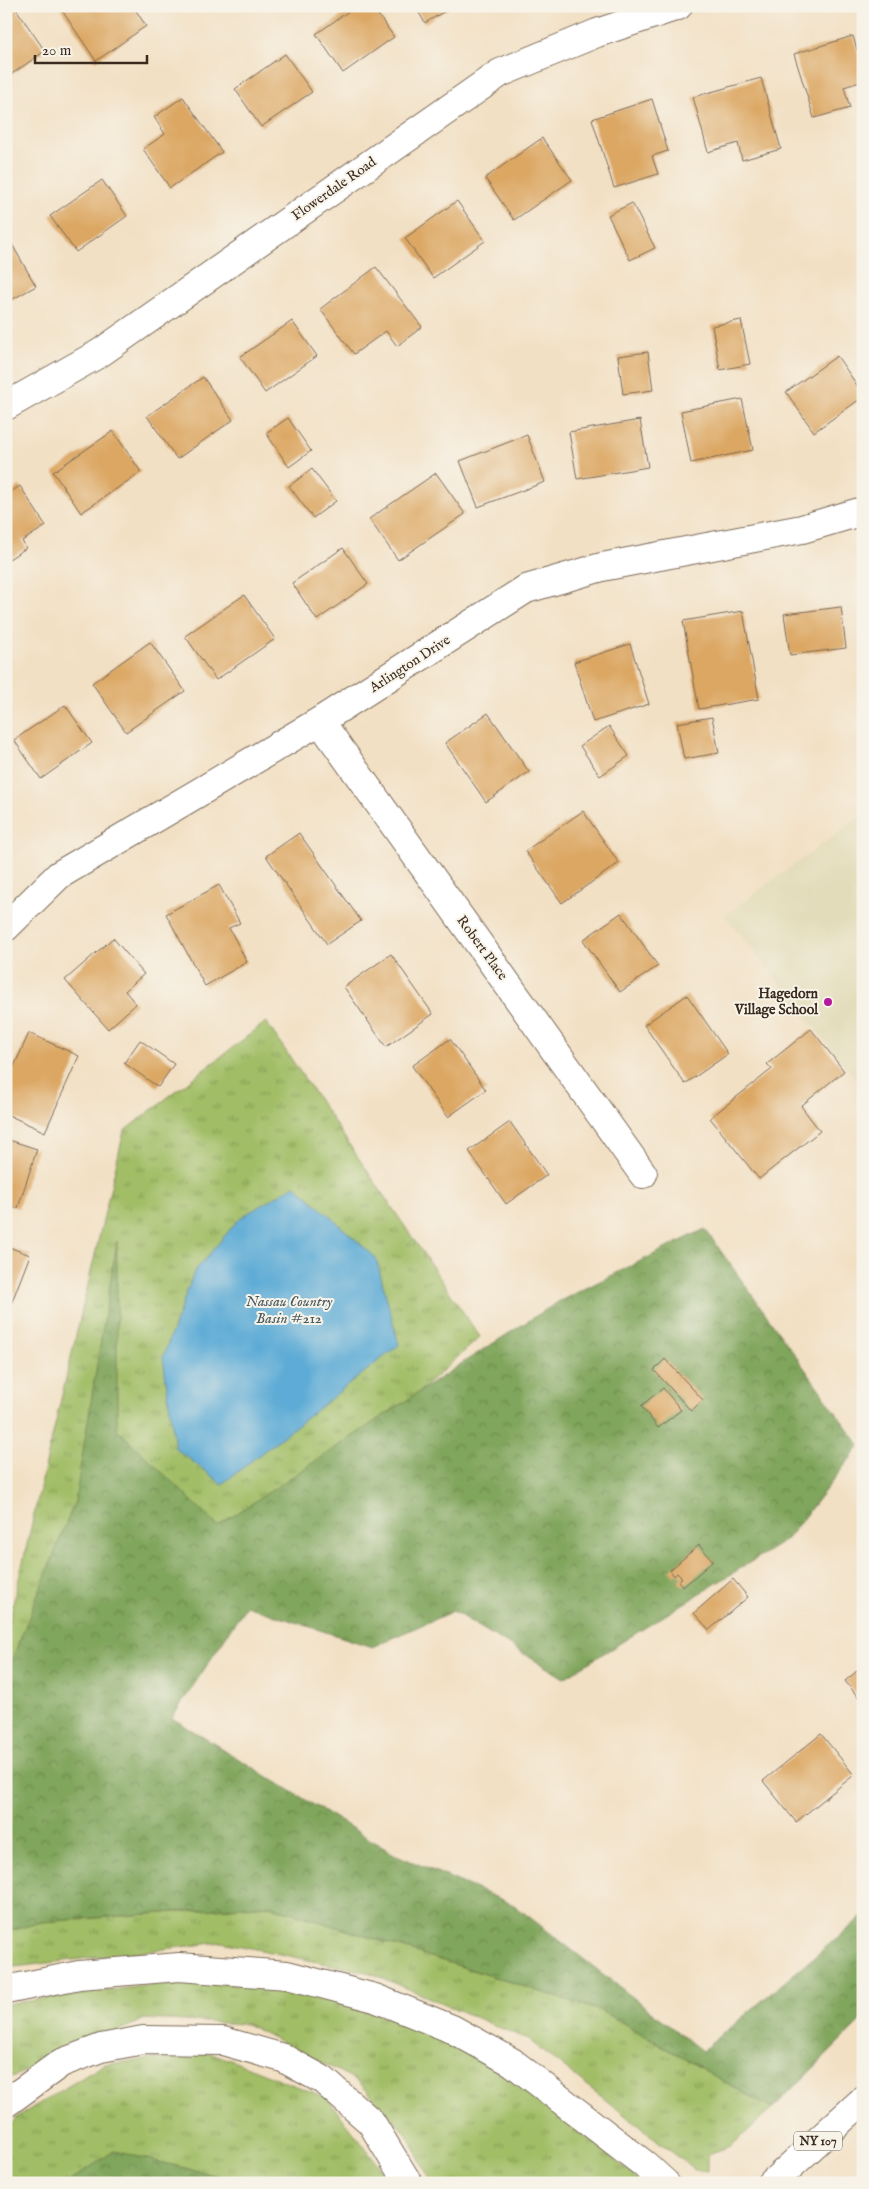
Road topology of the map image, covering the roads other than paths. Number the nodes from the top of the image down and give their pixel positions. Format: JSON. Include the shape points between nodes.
{"nodes":[{"id":1,"x":678,"y":6,"type":"edge"},
{"id":2,"x":6,"y":406,"type":"edge"},
{"id":3,"x":863,"y":511,"type":"edge"},
{"id":4,"x":320,"y":721,"type":"junction"},
{"id":5,"x":6,"y":927,"type":"edge"},
{"id":6,"x":643,"y":1174,"type":"dead end"},
{"id":7,"x":6,"y":1990,"type":"edge"},
{"id":8,"x":863,"y":2100,"type":"edge"},
{"id":9,"x":6,"y":2103,"type":"edge"},
{"id":10,"x":408,"y":2183,"type":"edge"},
{"id":11,"x":665,"y":2183,"type":"edge"},
{"id":12,"x":772,"y":2183,"type":"edge"}],
"edges":[{"from":1,"to":2,"type":"main road","name":"Flowerdale Road","via":[[597,33],[500,73],[100,353]]},
{"from":3,"to":4,"type":"main road","name":"Arlington Drive","via":[[802,529],[602,567],[526,589]]},
{"from":4,"to":5,"type":"main road","name":"Arlington Drive","via":[[59,875]]},
{"from":4,"to":6,"type":"main road","name":"Robert Place"},
{"from":7,"to":11,"type":"main road","via":[[79,1975],[179,1967],[287,1976],[376,1998],[452,2029],[512,2062]]},
{"from":8,"to":12,"type":"main road","number":"NY 107"},
{"from":9,"to":10,"type":"main road","via":[[61,2063],[101,2048],[143,2040],[223,2040],[283,2058],[324,2080],[371,2122]]}]}
